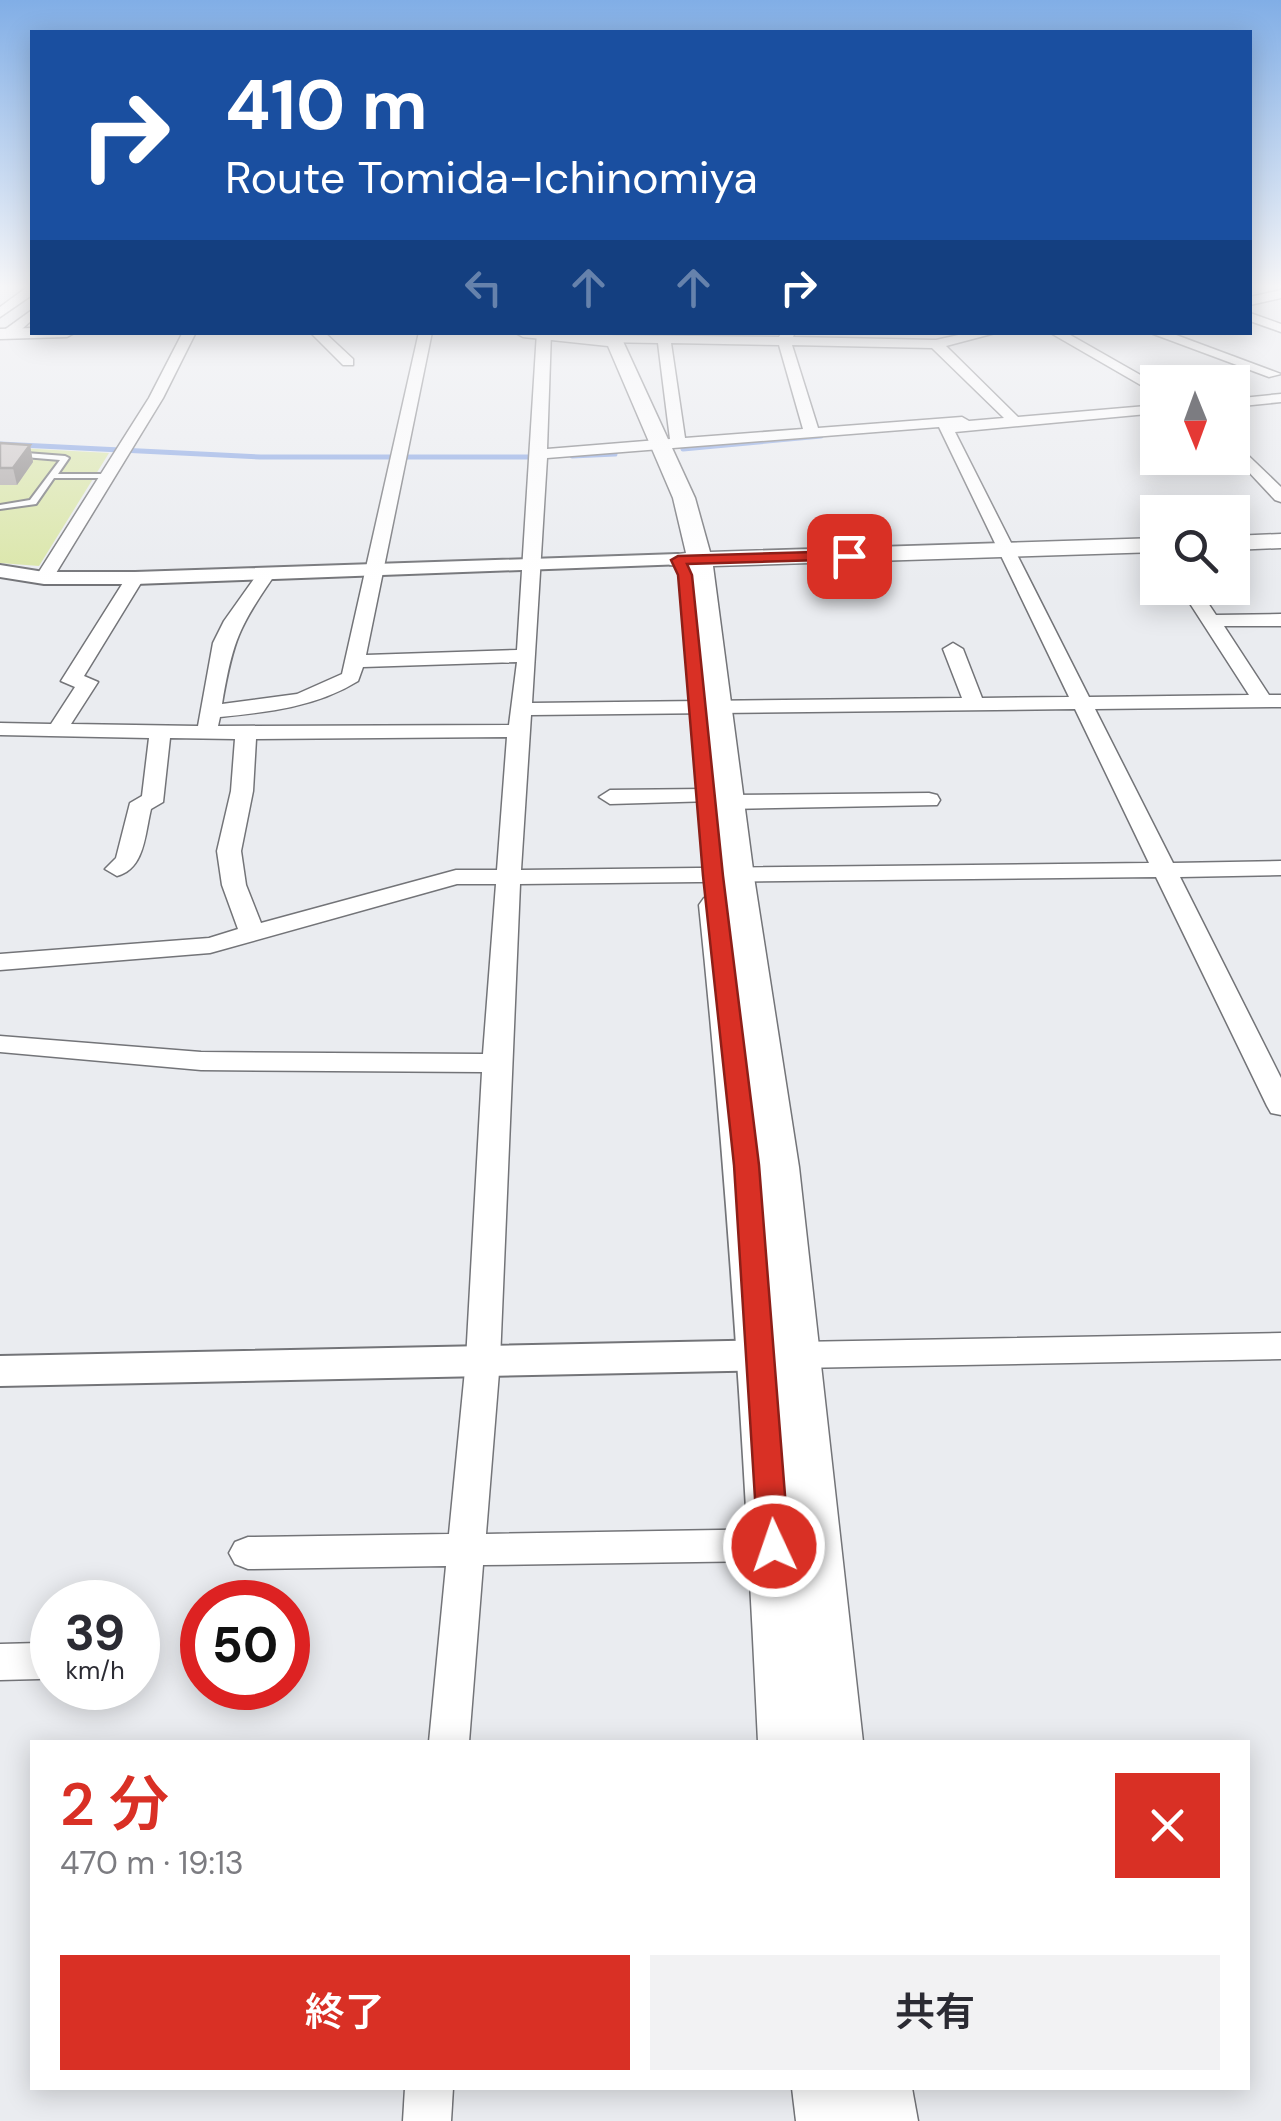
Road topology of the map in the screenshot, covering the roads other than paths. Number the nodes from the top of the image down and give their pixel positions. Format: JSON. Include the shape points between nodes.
{"nodes":[{"id":1,"x":158,"y":387,"type":"edge"},
{"id":2,"x":414,"y":387,"type":"edge"},
{"id":3,"x":542,"y":387,"type":"edge"},
{"id":4,"x":640,"y":387,"type":"edge"},
{"id":5,"x":667,"y":387,"type":"edge"},
{"id":6,"x":799,"y":387,"type":"edge"},
{"id":7,"x":980,"y":387,"type":"edge"},
{"id":8,"x":1281,"y":396,"type":"edge"},
{"id":9,"x":1250,"y":399,"type":"edge"},
{"id":10,"x":1140,"y":407,"type":"edge"},
{"id":11,"x":1140,"y":408,"type":"edge"},
{"id":12,"x":1010,"y":417,"type":"junction"},
{"id":13,"x":624,"y":421,"type":"dead end"},
{"id":14,"x":812,"y":434,"type":"junction"},
{"id":15,"x":670,"y":446,"type":"junction"},
{"id":16,"x":637,"y":448,"type":"junction"},
{"id":17,"x":0,"y":454,"type":"edge"},
{"id":18,"x":539,"y":456,"type":"junction"},
{"id":19,"x":1250,"y":463,"type":"edge"},
{"id":20,"x":646,"y":471,"type":"dead end"},
{"id":21,"x":53,"y":476,"type":"junction"},
{"id":22,"x":105,"y":476,"type":"junction"},
{"id":23,"x":1281,"y":497,"type":"edge"},
{"id":24,"x":0,"y":506,"type":"edge"},
{"id":25,"x":664,"y":515,"type":"dead end"},
{"id":26,"x":1281,"y":541,"type":"edge"},
{"id":27,"x":1250,"y":542,"type":"edge"},
{"id":28,"x":1140,"y":546,"type":"edge"},
{"id":29,"x":1008,"y":551,"type":"junction"},
{"id":30,"x":689,"y":560,"type":"junction"},
{"id":31,"x":530,"y":564,"type":"junction"},
{"id":32,"x":377,"y":570,"type":"junction"},
{"id":33,"x":0,"y":572,"type":"edge"},
{"id":34,"x":267,"y":574,"type":"junction"},
{"id":35,"x":44,"y":578,"type":"junction"},
{"id":36,"x":135,"y":578,"type":"junction"},
{"id":37,"x":1199,"y":605,"type":"edge"},
{"id":38,"x":1281,"y":620,"type":"edge"},
{"id":39,"x":1210,"y":621,"type":"junction"},
{"id":40,"x":953,"y":648,"type":"dead end"},
{"id":41,"x":528,"y":656,"type":"junction"},
{"id":42,"x":357,"y":661,"type":"junction"},
{"id":43,"x":1272,"y":701,"type":"edge"},
{"id":44,"x":1082,"y":703,"type":"junction"},
{"id":45,"x":974,"y":704,"type":"junction"},
{"id":46,"x":706,"y":707,"type":"junction"},
{"id":47,"x":520,"y":720,"type":"junction"},
{"id":48,"x":209,"y":722,"type":"junction"},
{"id":49,"x":58,"y":730,"type":"junction"},
{"id":50,"x":160,"y":732,"type":"junction"},
{"id":51,"x":246,"y":733,"type":"junction"},
{"id":52,"x":3,"y":735,"type":"edge"},
{"id":53,"x":610,"y":797,"type":"dead end"},
{"id":54,"x":717,"y":799,"type":"junction"},
{"id":55,"x":928,"y":800,"type":"dead end"},
{"id":56,"x":118,"y":868,"type":"dead end"},
{"id":57,"x":1281,"y":868,"type":"edge"},
{"id":58,"x":1167,"y":870,"type":"junction"},
{"id":59,"x":725,"y":876,"type":"junction"},
{"id":60,"x":508,"y":877,"type":"junction"},
{"id":61,"x":253,"y":936,"type":"junction"},
{"id":62,"x":0,"y":962,"type":"edge"},
{"id":63,"x":0,"y":1044,"type":"edge"},
{"id":64,"x":496,"y":1063,"type":"junction"},
{"id":65,"x":1273,"y":1073,"type":"edge"},
{"id":66,"x":1281,"y":1106,"type":"edge"},
{"id":67,"x":1281,"y":1346,"type":"edge"},
{"id":68,"x":779,"y":1355,"type":"junction"},
{"id":69,"x":482,"y":1360,"type":"junction"},
{"id":70,"x":0,"y":1371,"type":"edge"},
{"id":71,"x":774,"y":1546,"type":"junction"},
{"id":72,"x":463,"y":1550,"type":"junction"},
{"id":73,"x":248,"y":1553,"type":"dead end"},
{"id":74,"x":30,"y":1661,"type":"edge"},
{"id":75,"x":0,"y":1662,"type":"edge"},
{"id":76,"x":449,"y":1740,"type":"edge"},
{"id":77,"x":786,"y":1740,"type":"edge"},
{"id":78,"x":836,"y":1740,"type":"edge"},
{"id":79,"x":429,"y":2090,"type":"edge"},
{"id":80,"x":825,"y":2090,"type":"edge"},
{"id":81,"x":880,"y":2090,"type":"edge"},
{"id":82,"x":427,"y":2121,"type":"edge"},
{"id":83,"x":829,"y":2121,"type":"edge"},
{"id":84,"x":885,"y":2121,"type":"edge"}],
"edges":[{"from":1,"to":22,"type":"street"},
{"from":2,"to":32,"type":"street"},
{"from":3,"to":18,"type":"street"},
{"from":4,"to":15,"type":"main road"},
{"from":5,"to":15,"type":"street"},
{"from":6,"to":14,"type":"street"},
{"from":7,"to":12,"type":"street"},
{"from":8,"to":9,"type":"street"},
{"from":10,"to":12,"type":"street"},
{"from":11,"to":29,"type":"street","via":[[946,428]]},
{"from":12,"to":14,"type":"street"},
{"from":13,"to":16,"type":"main road"},
{"from":14,"to":15,"type":"street"},
{"from":15,"to":16,"type":"street"},
{"from":15,"to":30,"type":"main road","via":[[684,498]]},
{"from":16,"to":18,"type":"street"},
{"from":16,"to":20,"type":"main road"},
{"from":17,"to":21,"type":"lane","via":[[65,458]]},
{"from":18,"to":31,"type":"street"},
{"from":19,"to":23,"type":"street"},
{"from":21,"to":22,"type":"lane"},
{"from":21,"to":24,"type":"lane","via":[[32,502]]},
{"from":22,"to":35,"type":"street"},
{"from":25,"to":30,"type":"main road"},
{"from":26,"to":27,"type":"main road"},
{"from":28,"to":29,"type":"main road"},
{"from":29,"to":30,"type":"main road"},
{"from":29,"to":44,"type":"street"},
{"from":30,"to":31,"type":"street"},
{"from":30,"to":46,"type":"main road"},
{"from":31,"to":32,"type":"street"},
{"from":31,"to":41,"type":"street"},
{"from":32,"to":34,"type":"street"},
{"from":32,"to":42,"type":"street"},
{"from":33,"to":35,"type":"street"},
{"from":34,"to":36,"type":"street"},
{"from":34,"to":48,"type":"street","via":[[223,643]]},
{"from":35,"to":36,"type":"street"},
{"from":36,"to":49,"type":"street","via":[[71,681],[88,682]]},
{"from":37,"to":39,"type":"street"},
{"from":38,"to":39,"type":"street"},
{"from":39,"to":43,"type":"street"},
{"from":40,"to":45,"type":"street"},
{"from":41,"to":42,"type":"street"},
{"from":41,"to":47,"type":"street"},
{"from":42,"to":48,"type":"street","via":[[351,677],[312,696]]},
{"from":43,"to":44,"type":"street"},
{"from":44,"to":45,"type":"street"},
{"from":44,"to":58,"type":"street"},
{"from":45,"to":46,"type":"street"},
{"from":46,"to":47,"type":"street"},
{"from":46,"to":54,"type":"main road"},
{"from":47,"to":51,"type":"street"},
{"from":47,"to":60,"type":"street"},
{"from":48,"to":50,"type":"street"},
{"from":48,"to":51,"type":"street"},
{"from":49,"to":50,"type":"street"},
{"from":49,"to":52,"type":"street"},
{"from":50,"to":56,"type":"street","via":[[152,802],[141,803],[127,861]]},
{"from":51,"to":61,"type":"street","via":[[229,851]]},
{"from":53,"to":54,"type":"street"},
{"from":54,"to":55,"type":"street"},
{"from":54,"to":59,"type":"main road"},
{"from":57,"to":58,"type":"street"},
{"from":58,"to":59,"type":"street"},
{"from":58,"to":65,"type":"street"},
{"from":59,"to":60,"type":"street"},
{"from":59,"to":68,"type":"main road","via":[[779,1167]]},
{"from":60,"to":61,"type":"street","via":[[456,877]]},
{"from":60,"to":64,"type":"street"},
{"from":61,"to":62,"type":"street","via":[[210,946]]},
{"from":63,"to":64,"type":"street","via":[[200,1061]]},
{"from":64,"to":69,"type":"street"},
{"from":65,"to":66,"type":"street"},
{"from":67,"to":68,"type":"street"},
{"from":68,"to":69,"type":"street"},
{"from":68,"to":71,"type":"main road"},
{"from":68,"to":78,"type":"main road"},
{"from":69,"to":70,"type":"street"},
{"from":69,"to":72,"type":"street"},
{"from":71,"to":72,"type":"street"},
{"from":71,"to":77,"type":"main road"},
{"from":72,"to":73,"type":"street"},
{"from":72,"to":76,"type":"street"},
{"from":74,"to":75,"type":"street"},
{"from":79,"to":82,"type":"street"},
{"from":80,"to":83,"type":"main road"},
{"from":81,"to":84,"type":"main road"}]}
